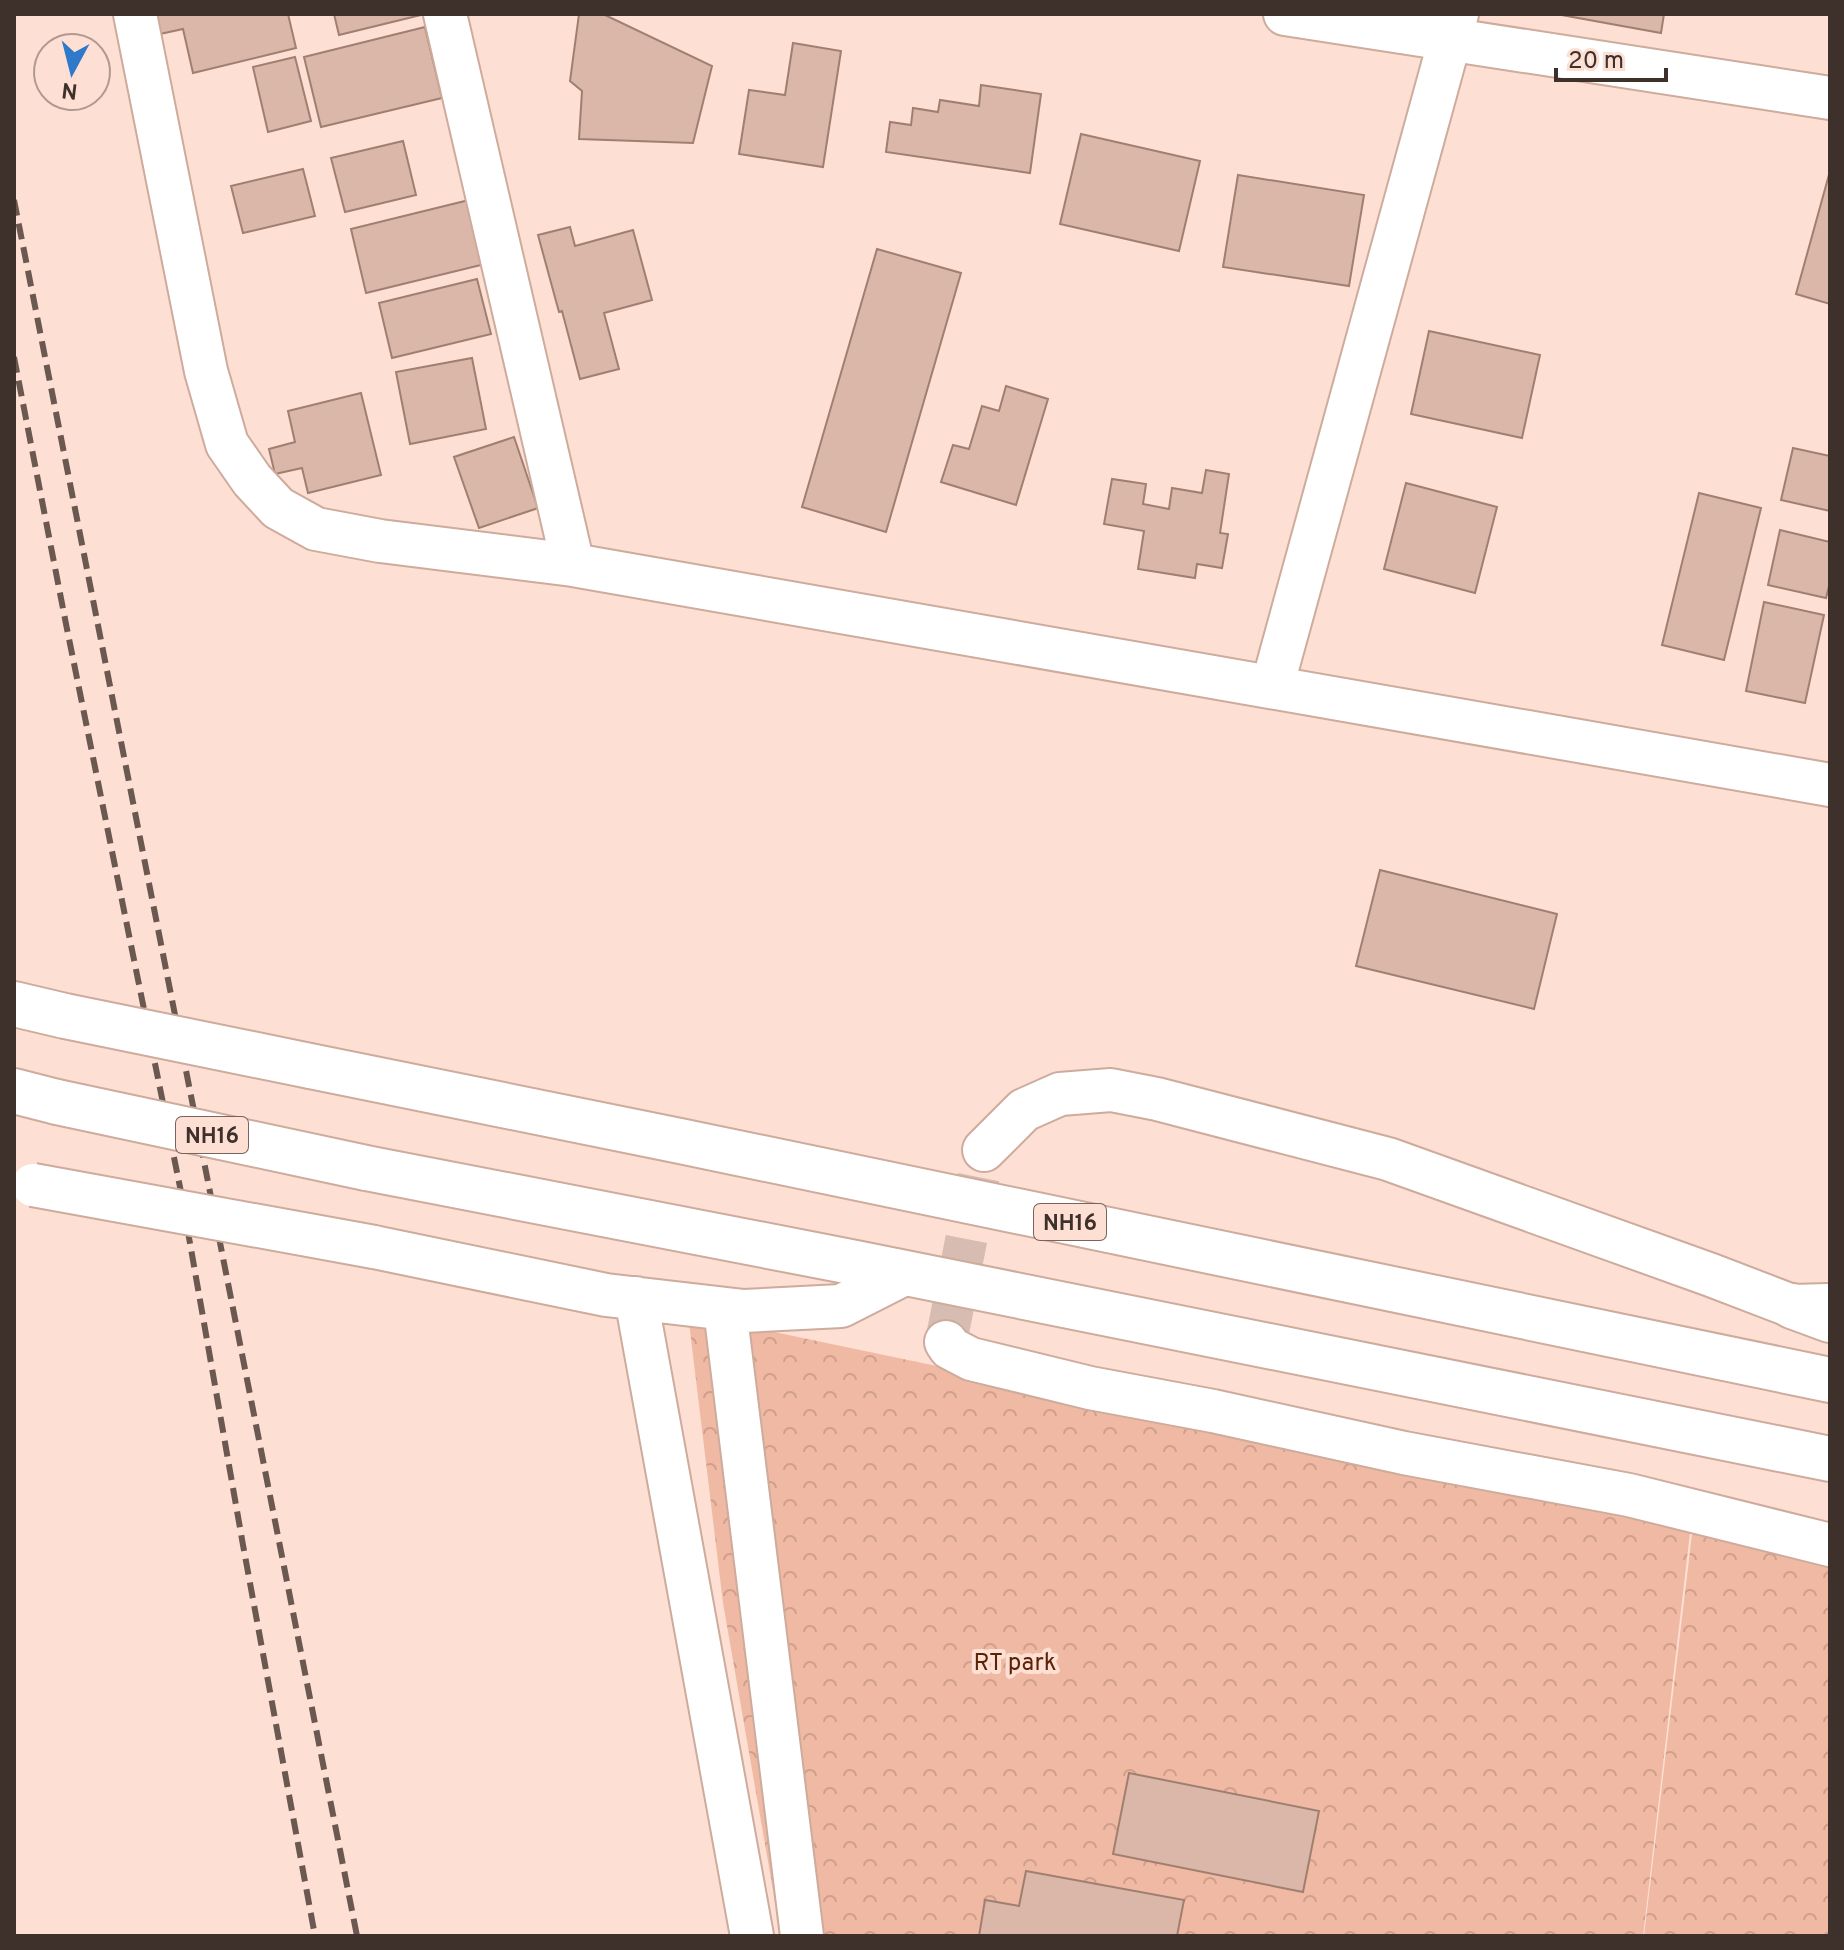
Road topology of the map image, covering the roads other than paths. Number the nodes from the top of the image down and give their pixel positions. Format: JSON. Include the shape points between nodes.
{"nodes":[{"id":1,"x":135,"y":14,"type":"edge"},
{"id":2,"x":445,"y":14,"type":"edge"},
{"id":3,"x":1285,"y":14,"type":"edge"},
{"id":4,"x":1454,"y":27,"type":"edge"},
{"id":5,"x":1830,"y":98,"type":"edge"},
{"id":6,"x":573,"y":565,"type":"junction"},
{"id":7,"x":1272,"y":687,"type":"junction"},
{"id":8,"x":1830,"y":785,"type":"edge"},
{"id":9,"x":32,"y":1007,"type":"edge"},
{"id":10,"x":14,"y":1091,"type":"edge"},
{"id":11,"x":984,"y":1150,"type":"tunnel mouth"},
{"id":12,"x":24,"y":1184,"type":"edge"},
{"id":13,"x":906,"y":1273,"type":"junction"},
{"id":14,"x":636,"y":1298,"type":"junction"},
{"id":15,"x":725,"y":1309,"type":"junction"},
{"id":16,"x":1817,"y":1310,"type":"edge"},
{"id":17,"x":946,"y":1342,"type":"dead end"},
{"id":18,"x":1830,"y":1380,"type":"edge"},
{"id":19,"x":1830,"y":1459,"type":"edge"},
{"id":20,"x":1830,"y":1545,"type":"edge"},
{"id":21,"x":752,"y":1936,"type":"edge"},
{"id":22,"x":802,"y":1936,"type":"edge"}],
"edges":[{"from":1,"to":6,"type":"street","via":[[206,371],[227,444],[252,480],[278,508],[316,529]]},
{"from":2,"to":6,"type":"street"},
{"from":3,"to":4,"type":"street"},
{"from":4,"to":5,"type":"street"},
{"from":4,"to":7,"type":"street"},
{"from":6,"to":7,"type":"street"},
{"from":7,"to":8,"type":"street"},
{"from":9,"to":18,"type":"highway","number":"NH16","bridge":true},
{"from":10,"to":13,"type":"highway","number":"NH16","bridge":true,"via":[[366,1168]]},
{"from":11,"to":16,"type":"street","via":[[1024,1110],[1060,1094],[1111,1090],[1388,1159]]},
{"from":12,"to":14,"type":"street","bridge":true},
{"from":13,"to":15,"type":"street","via":[[841,1306]]},
{"from":13,"to":19,"type":"highway","number":"NH16"},
{"from":14,"to":15,"type":"street"},
{"from":14,"to":21,"type":"street"},
{"from":15,"to":22,"type":"street"},
{"from":17,"to":20,"type":"street","via":[[971,1359],[1090,1388],[1629,1495]]}]}
